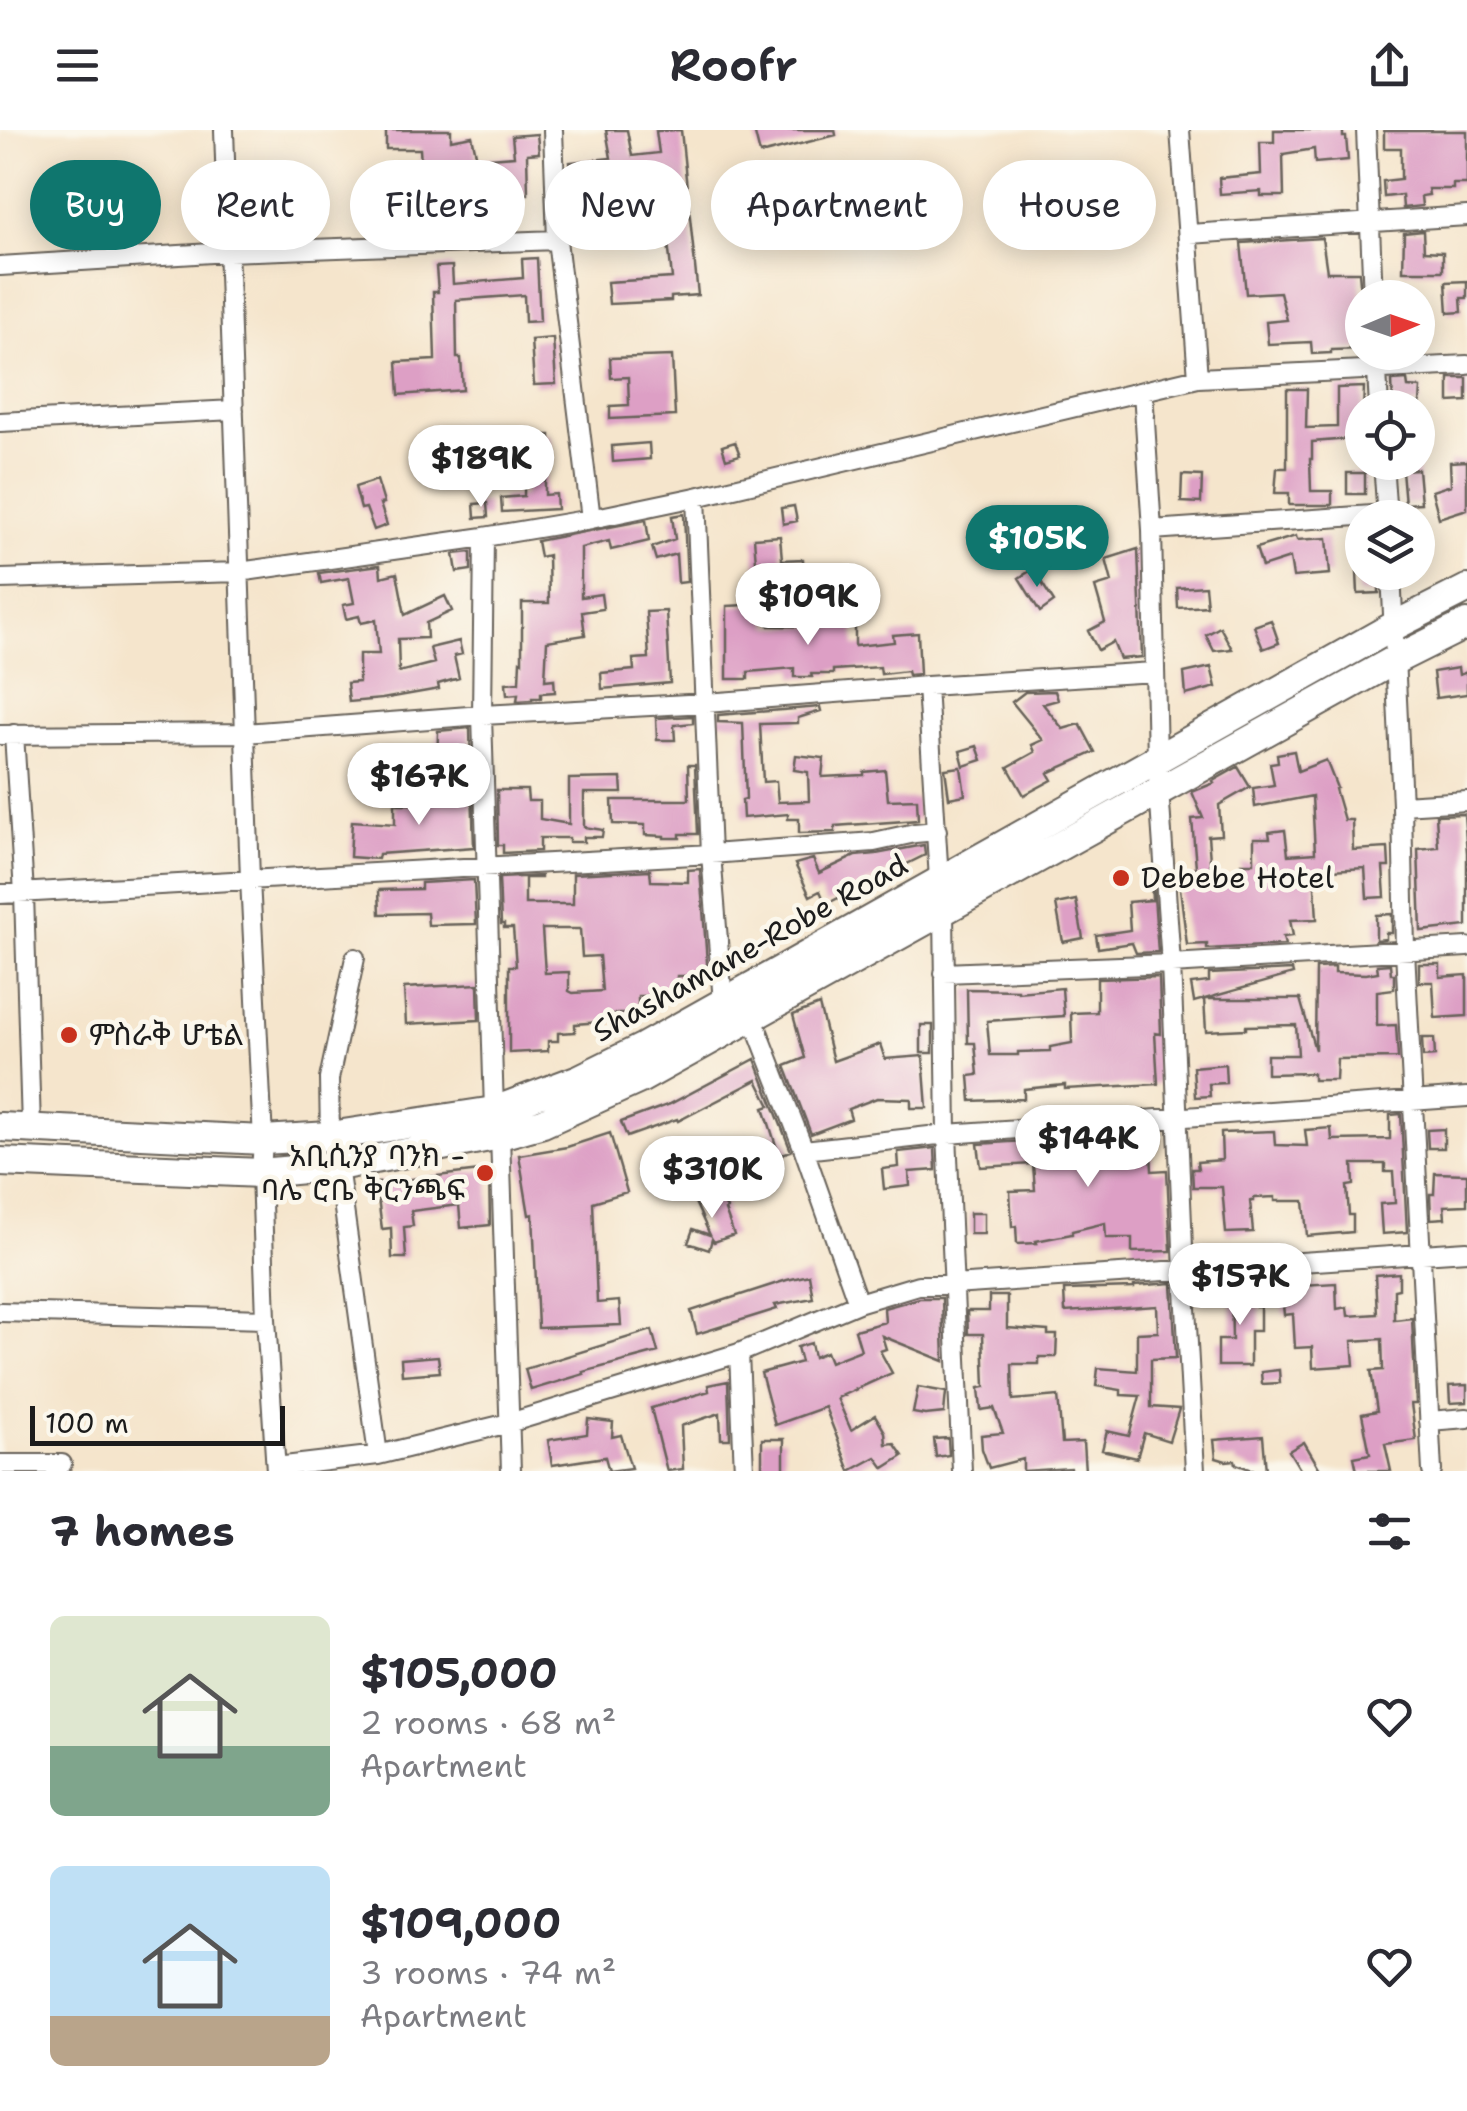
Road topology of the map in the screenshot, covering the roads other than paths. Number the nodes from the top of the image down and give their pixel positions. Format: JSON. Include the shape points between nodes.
{"nodes":[{"id":1,"x":224,"y":130,"type":"edge"},
{"id":2,"x":553,"y":130,"type":"edge"},
{"id":3,"x":1180,"y":130,"type":"edge"},
{"id":4,"x":1366,"y":130,"type":"edge"},
{"id":5,"x":554,"y":160,"type":"edge"},
{"id":6,"x":1467,"y":216,"type":"edge"},
{"id":7,"x":1370,"y":221,"type":"junction"},
{"id":8,"x":1189,"y":234,"type":"junction"},
{"id":9,"x":545,"y":240,"type":"edge"},
{"id":10,"x":557,"y":250,"type":"edge"},
{"id":11,"x":228,"y":252,"type":"junction"},
{"id":12,"x":0,"y":266,"type":"edge"},
{"id":13,"x":1372,"y":280,"type":"edge"},
{"id":14,"x":1345,"y":364,"type":"edge"},
{"id":15,"x":1435,"y":364,"type":"edge"},
{"id":16,"x":1467,"y":365,"type":"edge"},
{"id":17,"x":1198,"y":378,"type":"junction"},
{"id":18,"x":1143,"y":391,"type":"junction"},
{"id":19,"x":234,"y":410,"type":"junction"},
{"id":20,"x":0,"y":422,"type":"edge"},
{"id":21,"x":696,"y":497,"type":"junction"},
{"id":22,"x":592,"y":519,"type":"junction"},
{"id":23,"x":1345,"y":519,"type":"edge"},
{"id":24,"x":1152,"y":530,"type":"junction"},
{"id":25,"x":484,"y":536,"type":"junction"},
{"id":26,"x":239,"y":572,"type":"junction"},
{"id":27,"x":0,"y":579,"type":"edge"},
{"id":28,"x":1467,"y":588,"type":"edge"},
{"id":29,"x":1391,"y":590,"type":"edge"},
{"id":30,"x":1467,"y":624,"type":"edge"},
{"id":31,"x":1394,"y":626,"type":"junction"},
{"id":32,"x":1393,"y":662,"type":"junction"},
{"id":33,"x":1154,"y":672,"type":"junction"},
{"id":34,"x":927,"y":686,"type":"junction"},
{"id":35,"x":706,"y":703,"type":"junction"},
{"id":36,"x":482,"y":715,"type":"junction"},
{"id":37,"x":245,"y":733,"type":"junction"},
{"id":38,"x":7,"y":734,"type":"edge"},
{"id":39,"x":1158,"y":760,"type":"junction"},
{"id":40,"x":1160,"y":792,"type":"junction"},
{"id":41,"x":1467,"y":801,"type":"edge"},
{"id":42,"x":1402,"y":805,"type":"junction"},
{"id":43,"x":938,"y":831,"type":"junction"},
{"id":44,"x":711,"y":854,"type":"junction"},
{"id":45,"x":486,"y":866,"type":"junction"},
{"id":46,"x":250,"y":880,"type":"junction"},
{"id":47,"x":940,"y":880,"type":"junction"},
{"id":48,"x":24,"y":893,"type":"junction"},
{"id":49,"x":0,"y":894,"type":"edge"},
{"id":50,"x":944,"y":912,"type":"junction"},
{"id":51,"x":1467,"y":947,"type":"edge"},
{"id":52,"x":1405,"y":950,"type":"junction"},
{"id":53,"x":355,"y":958,"type":"dead end"},
{"id":54,"x":1171,"y":964,"type":"junction"},
{"id":55,"x":944,"y":973,"type":"junction"},
{"id":56,"x":723,"y":1002,"type":"junction"},
{"id":57,"x":752,"y":1016,"type":"junction"},
{"id":58,"x":1467,"y":1097,"type":"edge"},
{"id":59,"x":1413,"y":1101,"type":"junction"},
{"id":60,"x":1177,"y":1118,"type":"junction"},
{"id":61,"x":497,"y":1122,"type":"junction"},
{"id":62,"x":0,"y":1127,"type":"edge"},
{"id":63,"x":31,"y":1128,"type":"junction"},
{"id":64,"x":948,"y":1134,"type":"junction"},
{"id":65,"x":330,"y":1136,"type":"junction"},
{"id":66,"x":263,"y":1140,"type":"junction"},
{"id":67,"x":804,"y":1150,"type":"junction"},
{"id":68,"x":0,"y":1162,"type":"edge"},
{"id":69,"x":338,"y":1166,"type":"junction"},
{"id":70,"x":260,"y":1173,"type":"junction"},
{"id":71,"x":1467,"y":1251,"type":"edge"},
{"id":72,"x":1420,"y":1253,"type":"junction"},
{"id":73,"x":1184,"y":1271,"type":"junction"},
{"id":74,"x":953,"y":1285,"type":"junction"},
{"id":75,"x":858,"y":1303,"type":"junction"},
{"id":76,"x":0,"y":1312,"type":"edge"},
{"id":77,"x":266,"y":1318,"type":"junction"},
{"id":78,"x":739,"y":1354,"type":"junction"},
{"id":79,"x":1467,"y":1418,"type":"edge"},
{"id":80,"x":1429,"y":1421,"type":"junction"},
{"id":81,"x":509,"y":1423,"type":"junction"},
{"id":82,"x":378,"y":1455,"type":"junction"},
{"id":83,"x":0,"y":1464,"type":"edge"},
{"id":84,"x":62,"y":1464,"type":"dead end"},
{"id":85,"x":276,"y":1469,"type":"edge"},
{"id":86,"x":511,"y":1471,"type":"edge"},
{"id":87,"x":744,"y":1471,"type":"edge"},
{"id":88,"x":962,"y":1471,"type":"edge"},
{"id":89,"x":1195,"y":1471,"type":"edge"},
{"id":90,"x":1432,"y":1471,"type":"edge"}],
"edges":[{"from":1,"to":11,"type":"street"},
{"from":2,"to":5,"type":"street"},
{"from":3,"to":8,"type":"street"},
{"from":4,"to":7,"type":"street"},
{"from":6,"to":7,"type":"street"},
{"from":7,"to":8,"type":"street"},
{"from":7,"to":13,"type":"street"},
{"from":8,"to":17,"type":"street"},
{"from":9,"to":11,"type":"street"},
{"from":10,"to":22,"type":"street"},
{"from":11,"to":12,"type":"street"},
{"from":11,"to":19,"type":"street"},
{"from":14,"to":17,"type":"street"},
{"from":15,"to":16,"type":"street"},
{"from":17,"to":18,"type":"street"},
{"from":18,"to":21,"type":"street"},
{"from":18,"to":24,"type":"street"},
{"from":19,"to":20,"type":"street"},
{"from":19,"to":26,"type":"street"},
{"from":21,"to":22,"type":"street"},
{"from":21,"to":35,"type":"street"},
{"from":22,"to":25,"type":"street"},
{"from":23,"to":24,"type":"street"},
{"from":24,"to":33,"type":"street"},
{"from":25,"to":26,"type":"street"},
{"from":25,"to":36,"type":"street"},
{"from":26,"to":27,"type":"street"},
{"from":26,"to":37,"type":"street"},
{"from":28,"to":31,"type":"main road","name":"Shashamane-Robe Road"},
{"from":29,"to":31,"type":"street"},
{"from":30,"to":32,"type":"main road","name":"Shashamane-Robe Road"},
{"from":31,"to":32,"type":"street"},
{"from":31,"to":39,"type":"main road","name":"Shashamane-Robe Road"},
{"from":32,"to":40,"type":"main road","name":"Shashamane-Robe Road"},
{"from":32,"to":42,"type":"street"},
{"from":33,"to":34,"type":"street"},
{"from":33,"to":39,"type":"street"},
{"from":34,"to":35,"type":"street"},
{"from":34,"to":43,"type":"street"},
{"from":35,"to":36,"type":"street"},
{"from":35,"to":44,"type":"street"},
{"from":36,"to":37,"type":"street"},
{"from":36,"to":45,"type":"street"},
{"from":37,"to":38,"type":"street"},
{"from":37,"to":46,"type":"street"},
{"from":38,"to":48,"type":"street"},
{"from":39,"to":40,"type":"street"},
{"from":39,"to":47,"type":"main road","name":"Shashamane-Robe Road"},
{"from":40,"to":50,"type":"main road","name":"Shashamane-Robe Road"},
{"from":40,"to":54,"type":"street"},
{"from":41,"to":42,"type":"street"},
{"from":42,"to":52,"type":"street"},
{"from":43,"to":44,"type":"street"},
{"from":43,"to":47,"type":"street"},
{"from":44,"to":45,"type":"street"},
{"from":44,"to":56,"type":"street"},
{"from":45,"to":46,"type":"street"},
{"from":45,"to":61,"type":"street"},
{"from":46,"to":48,"type":"street"},
{"from":46,"to":66,"type":"street"},
{"from":47,"to":50,"type":"street"},
{"from":47,"to":56,"type":"main road","name":"Shashamane-Robe Road"},
{"from":48,"to":49,"type":"street"},
{"from":48,"to":63,"type":"street"},
{"from":50,"to":55,"type":"street"},
{"from":50,"to":57,"type":"main road","name":"Shashamane-Robe Road"},
{"from":51,"to":52,"type":"street"},
{"from":52,"to":54,"type":"street"},
{"from":52,"to":59,"type":"street"},
{"from":53,"to":65,"type":"street","via":[[329,1079]]},
{"from":54,"to":55,"type":"street"},
{"from":54,"to":60,"type":"street"},
{"from":55,"to":64,"type":"street"},
{"from":56,"to":61,"type":"main road","name":"Shashamane-Robe Road"},
{"from":57,"to":61,"type":"main road","name":"Shashamane-Robe Road","via":[[640,1079],[543,1123]]},
{"from":57,"to":67,"type":"street"},
{"from":58,"to":59,"type":"street"},
{"from":59,"to":60,"type":"street"},
{"from":59,"to":72,"type":"street"},
{"from":60,"to":64,"type":"street"},
{"from":60,"to":73,"type":"street"},
{"from":61,"to":65,"type":"main road","name":"Shashamane-Robe Road"},
{"from":61,"to":69,"type":"main road","name":"Shashamane-Robe Road"},
{"from":61,"to":81,"type":"street"},
{"from":62,"to":63,"type":"main road","name":"Shashamane-Robe Road"},
{"from":63,"to":66,"type":"main road","name":"Shashamane-Robe Road"},
{"from":64,"to":67,"type":"street"},
{"from":64,"to":74,"type":"street"},
{"from":65,"to":66,"type":"main road","name":"Shashamane-Robe Road"},
{"from":66,"to":70,"type":"street"},
{"from":67,"to":75,"type":"street"},
{"from":68,"to":70,"type":"main road","name":"Shashamane-Robe Road"},
{"from":69,"to":70,"type":"main road","name":"Shashamane-Robe Road"},
{"from":69,"to":82,"type":"street"},
{"from":70,"to":77,"type":"street"},
{"from":71,"to":72,"type":"street"},
{"from":72,"to":73,"type":"street"},
{"from":72,"to":80,"type":"street"},
{"from":73,"to":74,"type":"street"},
{"from":73,"to":89,"type":"street"},
{"from":74,"to":75,"type":"street","via":[[918,1284]]},
{"from":74,"to":88,"type":"street"},
{"from":75,"to":78,"type":"street"},
{"from":76,"to":77,"type":"street"},
{"from":77,"to":85,"type":"street"},
{"from":78,"to":81,"type":"street"},
{"from":78,"to":87,"type":"street"},
{"from":79,"to":80,"type":"street"},
{"from":80,"to":90,"type":"street"},
{"from":81,"to":82,"type":"street"},
{"from":81,"to":86,"type":"street"},
{"from":82,"to":85,"type":"street"},
{"from":83,"to":84,"type":"street"}]}
